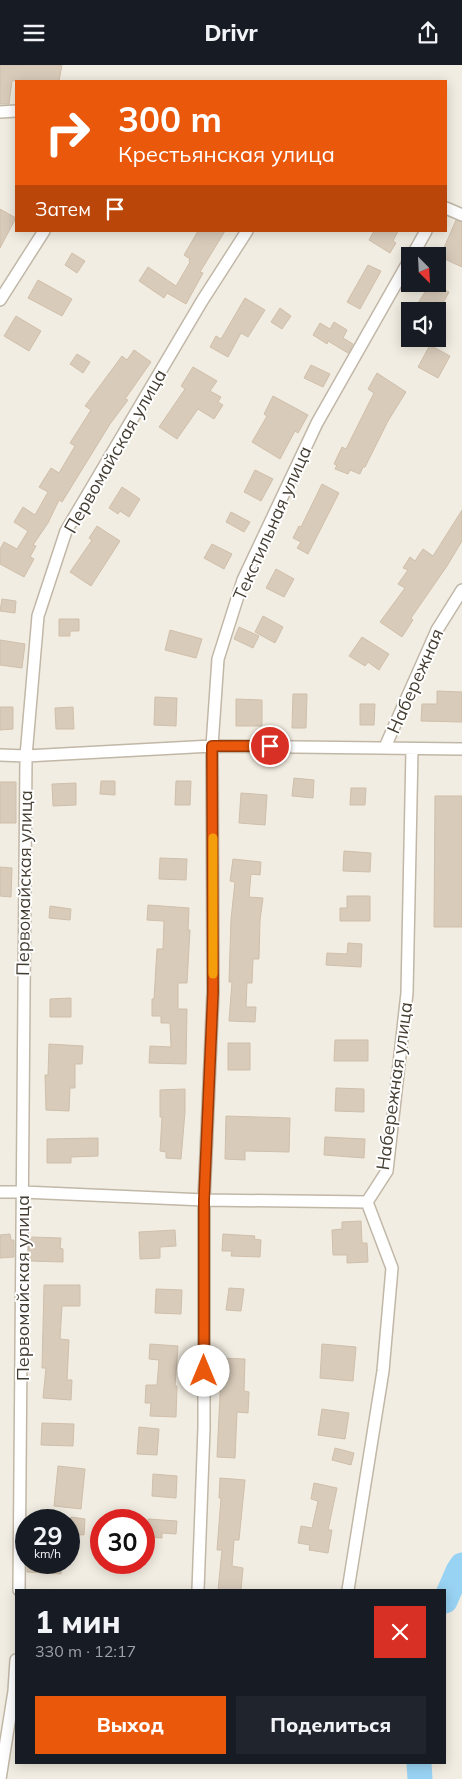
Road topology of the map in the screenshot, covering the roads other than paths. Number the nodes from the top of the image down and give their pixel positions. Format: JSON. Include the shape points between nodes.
{"nodes":[{"id":1,"x":15,"y":111,"type":"edge"},
{"id":2,"x":0,"y":113,"type":"edge"},
{"id":3,"x":447,"y":208,"type":"edge"},
{"id":4,"x":462,"y":215,"type":"edge"},
{"id":5,"x":43,"y":232,"type":"edge"},
{"id":6,"x":246,"y":232,"type":"edge"},
{"id":7,"x":425,"y":232,"type":"edge"},
{"id":8,"x":417,"y":247,"type":"edge"},
{"id":9,"x":401,"y":276,"type":"edge"},
{"id":10,"x":0,"y":300,"type":"edge"},
{"id":11,"x":462,"y":590,"type":"edge"},
{"id":12,"x":212,"y":746,"type":"junction"},
{"id":13,"x":385,"y":747,"type":"junction"},
{"id":14,"x":462,"y":749,"type":"edge"},
{"id":15,"x":412,"y":750,"type":"junction"},
{"id":16,"x":0,"y":755,"type":"edge"},
{"id":17,"x":26,"y":756,"type":"junction"},
{"id":18,"x":0,"y":1192,"type":"edge"},
{"id":19,"x":23,"y":1192,"type":"junction"},
{"id":20,"x":204,"y":1200,"type":"junction"},
{"id":21,"x":367,"y":1202,"type":"junction"},
{"id":22,"x":19,"y":1589,"type":"edge"},
{"id":23,"x":198,"y":1589,"type":"edge"},
{"id":24,"x":348,"y":1589,"type":"edge"},
{"id":25,"x":15,"y":1676,"type":"edge"},
{"id":26,"x":0,"y":1779,"type":"edge"}],
"edges":[{"from":1,"to":2,"type":"street"},
{"from":3,"to":4,"type":"street"},
{"from":5,"to":10,"type":"street"},
{"from":6,"to":17,"type":"street","name":"Первомайская улица","via":[[66,531],[38,616]]},
{"from":7,"to":8,"type":"street","name":"Текстильная улица"},
{"from":9,"to":12,"type":"street","name":"Текстильная улица","via":[[317,423],[243,580],[218,659]]},
{"from":11,"to":13,"type":"street","name":"Набережная","via":[[437,630]]},
{"from":12,"to":13,"type":"street"},
{"from":12,"to":17,"type":"street"},
{"from":12,"to":20,"type":"street","name":"Текстильная улица","via":[[213,992]]},
{"from":13,"to":15,"type":"street"},
{"from":14,"to":15,"type":"street"},
{"from":15,"to":21,"type":"street","name":"Набережная улица","via":[[406,993],[387,1171]]},
{"from":16,"to":17,"type":"street"},
{"from":17,"to":19,"type":"street","name":"Первомайская улица"},
{"from":18,"to":19,"type":"street"},
{"from":19,"to":20,"type":"street"},
{"from":19,"to":22,"type":"street","name":"Первомайская улица"},
{"from":20,"to":21,"type":"street"},
{"from":20,"to":23,"type":"street","name":"Текстильная улица","via":[[204,1428]]},
{"from":21,"to":24,"type":"street","via":[[392,1268],[383,1371]]},
{"from":25,"to":26,"type":"street"}]}
